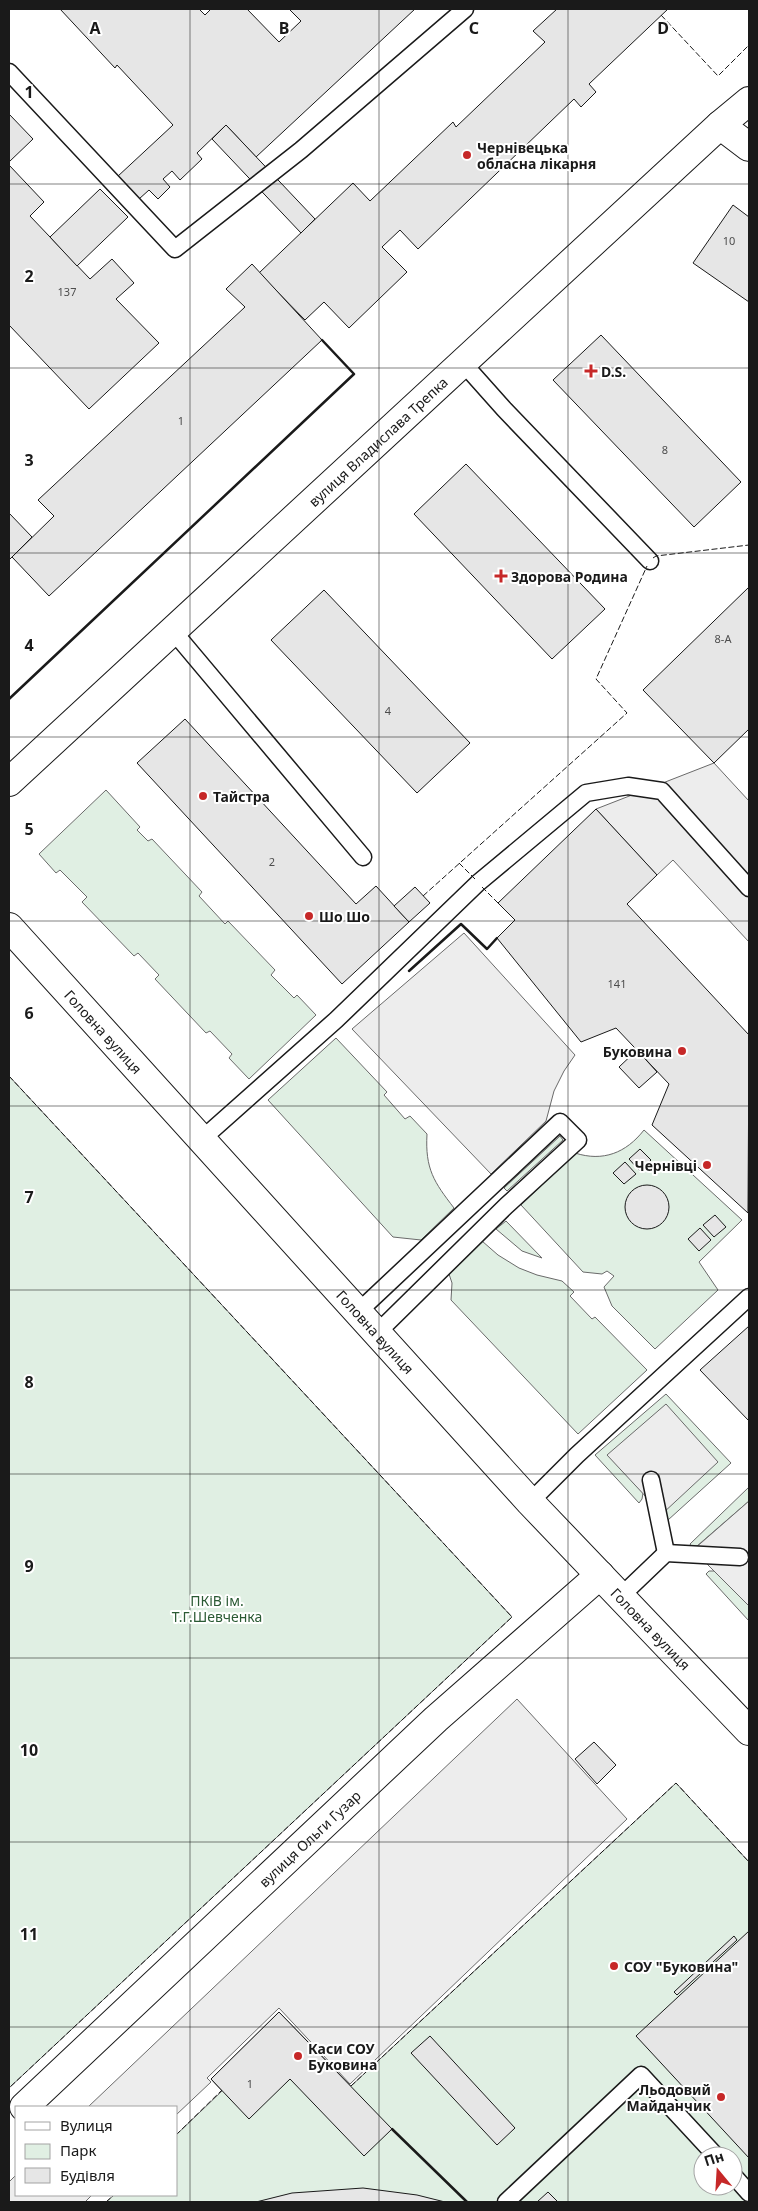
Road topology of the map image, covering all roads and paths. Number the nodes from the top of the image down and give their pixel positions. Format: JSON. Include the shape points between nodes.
{"nodes":[{"id":1,"x":466,"y":9,"type":"edge"},
{"id":2,"x":9,"y":72,"type":"edge"},
{"id":3,"x":749,"y":101,"type":"edge"},
{"id":4,"x":720,"y":125,"type":"junction"},
{"id":5,"x":749,"y":147,"type":"edge"},
{"id":6,"x":463,"y":363,"type":"junction"},
{"id":7,"x":650,"y":562,"type":"dead end"},
{"id":8,"x":173,"y":631,"type":"junction"},
{"id":9,"x":9,"y":782,"type":"edge"},
{"id":10,"x":363,"y":857,"type":"dead end"},
{"id":11,"x":749,"y":888,"type":"edge"},
{"id":12,"x":9,"y":928,"type":"edge"},
{"id":13,"x":201,"y":1140,"type":"junction"},
{"id":14,"x":749,"y":1297,"type":"edge"},
{"id":15,"x":358,"y":1312,"type":"junction"},
{"id":16,"x":377,"y":1332,"type":"junction"},
{"id":17,"x":651,"y":1480,"type":"dead end"},
{"id":18,"x":530,"y":1502,"type":"junction"},
{"id":19,"x":666,"y":1553,"type":"junction"},
{"id":20,"x":740,"y":1557,"type":"dead end"},
{"id":21,"x":600,"y":1575,"type":"junction"},
{"id":22,"x":620,"y":1596,"type":"junction"},
{"id":23,"x":749,"y":1732,"type":"edge"},
{"id":24,"x":25,"y":2106,"type":"edge"},
{"id":25,"x":707,"y":2146,"type":"edge"},
{"id":26,"x":506,"y":2202,"type":"edge"}],
"edges":[{"from":1,"to":2,"type":"lane","via":[[301,150],[175,248]]},
{"from":3,"to":4,"type":"street","name":"вулиця Владислава Трепка"},
{"from":4,"to":5,"type":"street"},
{"from":4,"to":6,"type":"street","name":"вулиця Владислава Трепка"},
{"from":6,"to":7,"type":"lane"},
{"from":6,"to":8,"type":"street","name":"вулиця Владислава Трепка"},
{"from":8,"to":9,"type":"street","name":"вулиця Владислава Трепка"},
{"from":8,"to":10,"type":"lane"},
{"from":11,"to":13,"type":"lane","via":[[662,791],[628,786],[586,793],[478,883],[336,1020]]},
{"from":12,"to":13,"type":"street","name":"Головна вулиця"},
{"from":13,"to":15,"type":"street","name":"Головна вулиця"},
{"from":14,"to":18,"type":"lane"},
{"from":15,"to":16,"type":"street","name":"Головна вулиця"},
{"from":15,"to":16,"type":"lane","via":[[560,1122],[578,1140]]},
{"from":16,"to":18,"type":"street","name":"Головна вулиця"},
{"from":17,"to":19,"type":"lane"},
{"from":18,"to":21,"type":"street","name":"Головна вулиця"},
{"from":19,"to":20,"type":"lane"},
{"from":19,"to":22,"type":"lane"},
{"from":21,"to":22,"type":"street","name":"Головна вулиця"},
{"from":21,"to":24,"type":"street","name":"вулиця Ольги Гузар","via":[[436,1719]]},
{"from":22,"to":23,"type":"street","name":"Головна вулиця"},
{"from":25,"to":26,"type":"lane","via":[[640,2074]]}]}
